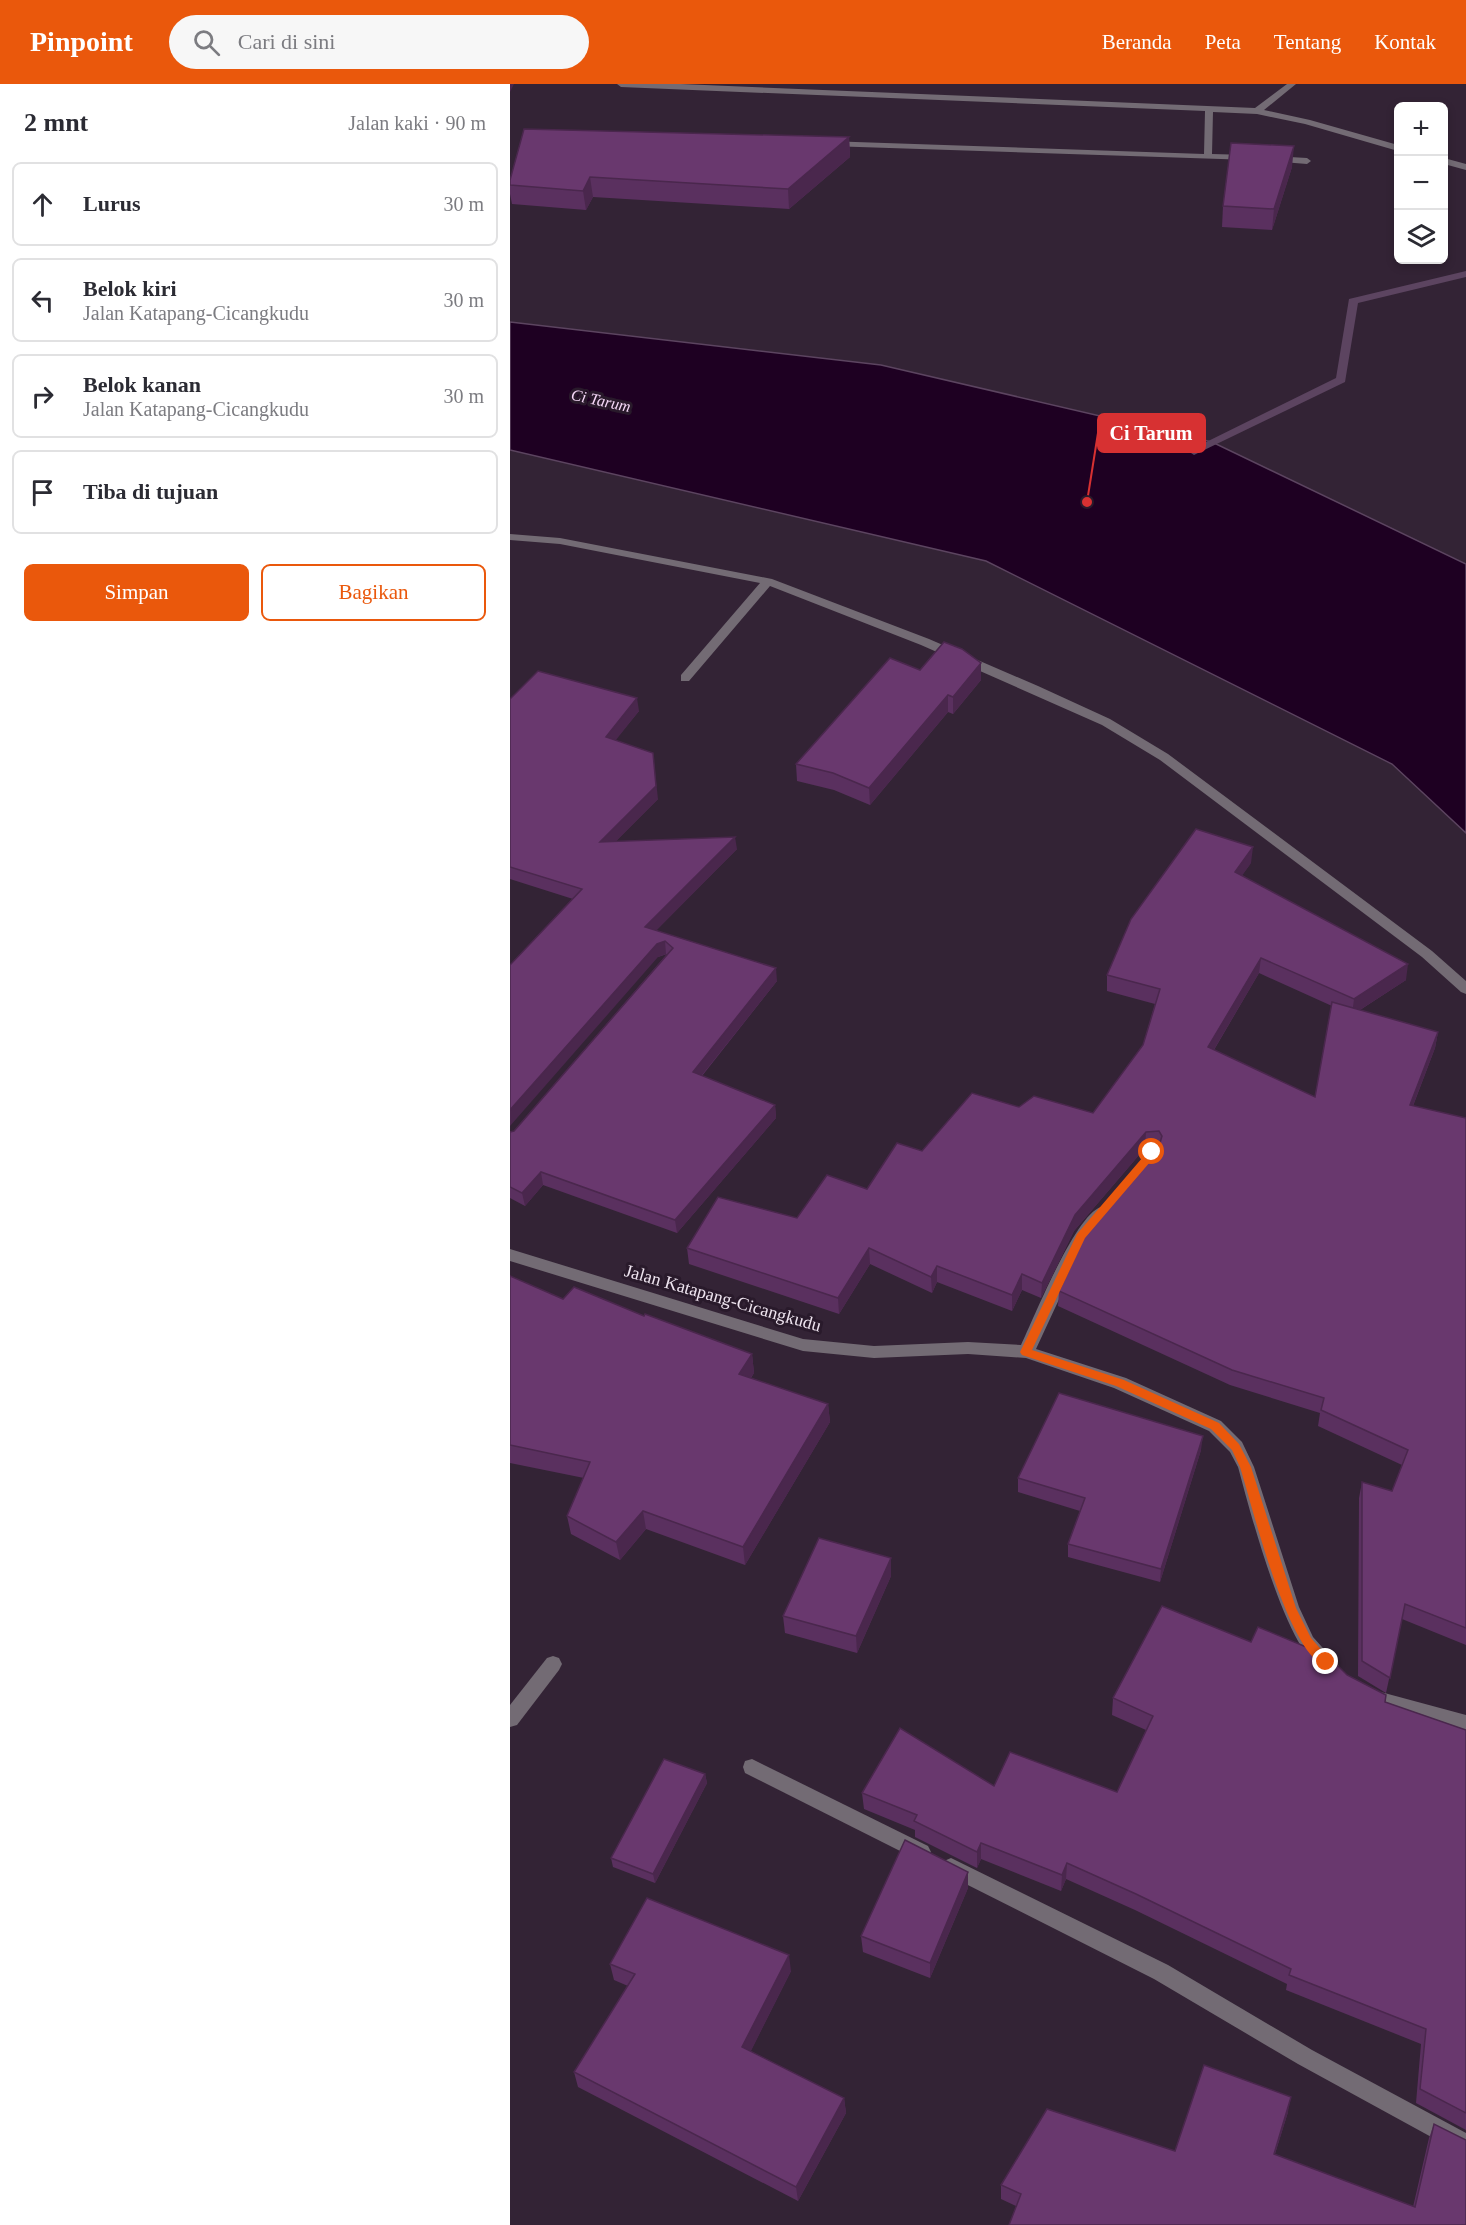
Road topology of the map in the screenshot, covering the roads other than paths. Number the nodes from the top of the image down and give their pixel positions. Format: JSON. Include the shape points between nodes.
{"nodes":[{"id":1,"x":621,"y":84,"type":"edge"},
{"id":2,"x":1292,"y":84,"type":"edge"},
{"id":3,"x":1209,"y":109,"type":"junction"},
{"id":4,"x":1257,"y":111,"type":"junction"},
{"id":5,"x":816,"y":142,"type":"edge"},
{"id":6,"x":1394,"y":147,"type":"edge"},
{"id":7,"x":1208,"y":157,"type":"junction"},
{"id":8,"x":1307,"y":160,"type":"dead end"},
{"id":9,"x":1448,"y":162,"type":"edge"},
{"id":10,"x":1466,"y":167,"type":"edge"},
{"id":11,"x":510,"y":537,"type":"edge"},
{"id":12,"x":768,"y":581,"type":"junction"},
{"id":13,"x":685,"y":678,"type":"dead end"},
{"id":14,"x":1466,"y":989,"type":"edge"},
{"id":15,"x":1109,"y":1203,"type":"edge"},
{"id":16,"x":510,"y":1255,"type":"edge"},
{"id":17,"x":1026,"y":1352,"type":"junction"},
{"id":18,"x":553,"y":1664,"type":"dead end"},
{"id":19,"x":1343,"y":1677,"type":"edge"},
{"id":20,"x":1361,"y":1690,"type":"edge"},
{"id":21,"x":510,"y":1719,"type":"edge"},
{"id":22,"x":1466,"y":1724,"type":"edge"},
{"id":23,"x":752,"y":1767,"type":"dead end"},
{"id":24,"x":1466,"y":2145,"type":"edge"}],
"edges":[{"from":1,"to":3,"type":"street"},
{"from":2,"to":4,"type":"street"},
{"from":3,"to":4,"type":"street"},
{"from":3,"to":7,"type":"street"},
{"from":4,"to":6,"type":"street"},
{"from":5,"to":7,"type":"street"},
{"from":7,"to":8,"type":"street"},
{"from":9,"to":10,"type":"street"},
{"from":11,"to":12,"type":"street","via":[[560,541]]},
{"from":12,"to":13,"type":"street"},
{"from":12,"to":14,"type":"street","via":[[925,642],[1106,722],[1164,757],[1426,954]]},
{"from":15,"to":17,"type":"street","via":[[1081,1236]]},
{"from":16,"to":17,"type":"street","name":"Jalan Katapang-Cicangkudu","via":[[803,1345],[874,1352],[968,1348]]},
{"from":17,"to":19,"type":"street","name":"Jalan Katapang-Cicangkudu","via":[[1120,1383],[1215,1426],[1236,1447],[1246,1467],[1290,1608],[1307,1642]]},
{"from":18,"to":21,"type":"street"},
{"from":20,"to":22,"type":"street","via":[[1382,1702]]},
{"from":23,"to":24,"type":"street","via":[[1161,1972]]}]}
